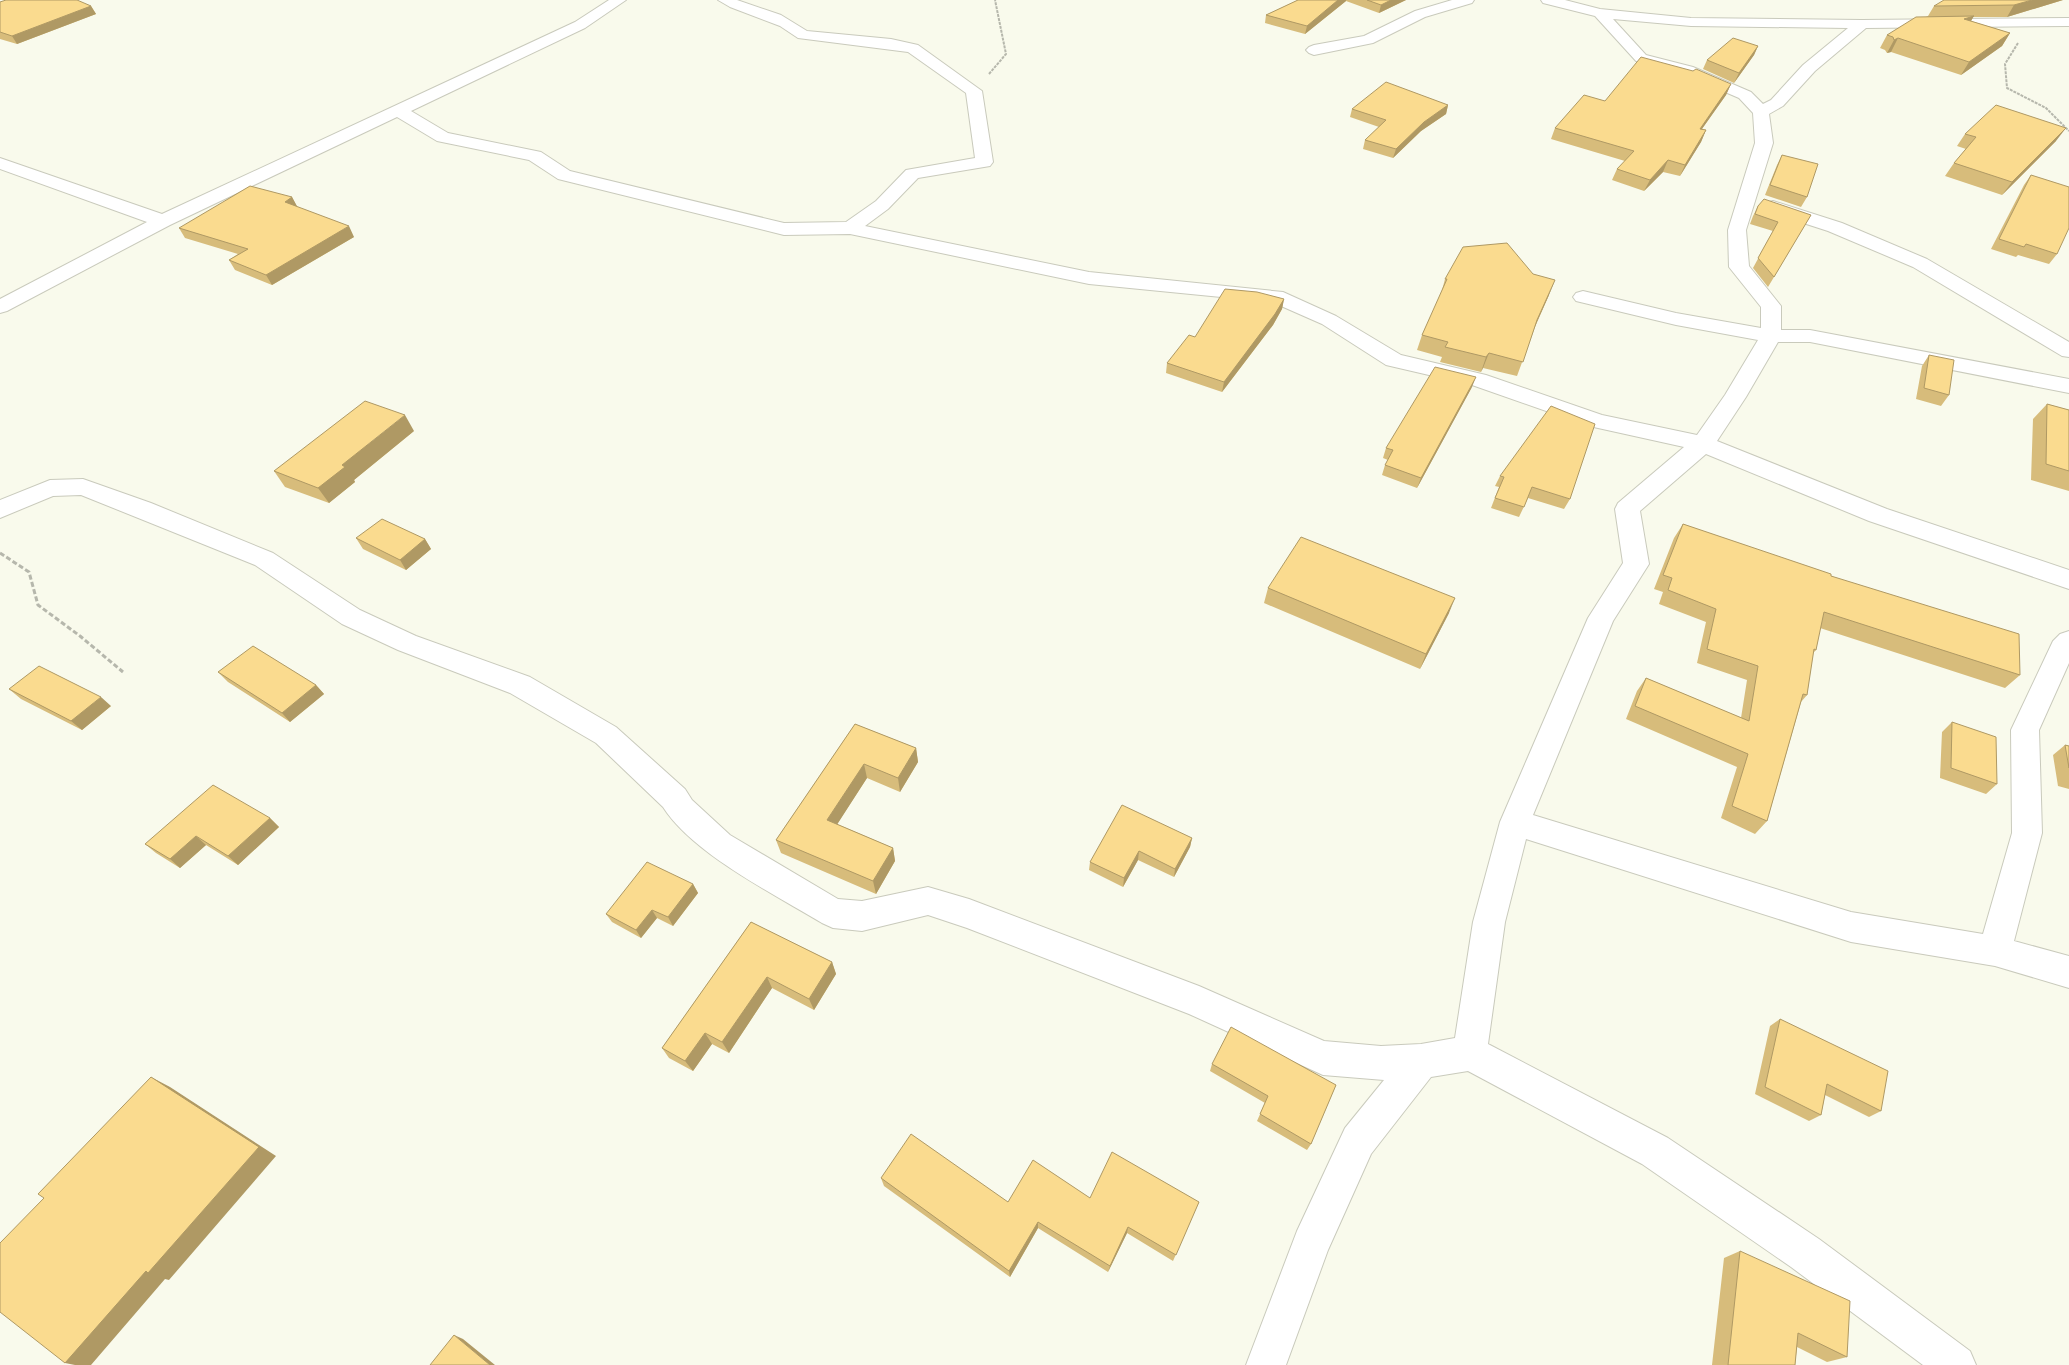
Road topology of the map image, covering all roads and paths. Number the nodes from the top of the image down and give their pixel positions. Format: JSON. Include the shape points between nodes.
{"nodes":[{"id":1,"x":620,"y":0,"type":"edge"},
{"id":2,"x":725,"y":0,"type":"edge"},
{"id":3,"x":995,"y":0,"type":"edge"},
{"id":4,"x":1467,"y":0,"type":"edge"},
{"id":5,"x":1548,"y":0,"type":"edge"},
{"id":6,"x":1600,"y":13,"type":"junction"},
{"id":7,"x":2069,"y":22,"type":"edge"},
{"id":8,"x":2032,"y":23,"type":"junction"},
{"id":9,"x":1862,"y":24,"type":"junction"},
{"id":10,"x":1314,"y":50,"type":"dead end"},
{"id":11,"x":974,"y":91,"type":"junction"},
{"id":12,"x":399,"y":111,"type":"junction"},
{"id":13,"x":1761,"y":112,"type":"junction"},
{"id":14,"x":2069,"y":131,"type":"edge"},
{"id":15,"x":0,"y":163,"type":"edge"},
{"id":16,"x":1747,"y":196,"type":"junction"},
{"id":17,"x":163,"y":222,"type":"junction"},
{"id":18,"x":850,"y":228,"type":"junction"},
{"id":19,"x":1583,"y":298,"type":"dead end"},
{"id":20,"x":0,"y":307,"type":"edge"},
{"id":21,"x":1771,"y":336,"type":"junction"},
{"id":22,"x":2069,"y":351,"type":"edge"},
{"id":23,"x":2069,"y":386,"type":"edge"},
{"id":24,"x":1703,"y":444,"type":"junction"},
{"id":25,"x":0,"y":510,"type":"edge"},
{"id":26,"x":0,"y":553,"type":"edge"},
{"id":27,"x":2069,"y":580,"type":"edge"},
{"id":28,"x":2069,"y":640,"type":"edge"},
{"id":29,"x":122,"y":672,"type":"dead end"},
{"id":30,"x":1515,"y":822,"type":"junction"},
{"id":31,"x":1995,"y":951,"type":"junction"},
{"id":32,"x":2069,"y":972,"type":"edge"},
{"id":33,"x":1470,"y":1053,"type":"junction"},
{"id":34,"x":1421,"y":1061,"type":"junction"},
{"id":35,"x":1266,"y":1365,"type":"edge"},
{"id":36,"x":1956,"y":1365,"type":"edge"}],
"edges":[{"from":1,"to":12,"type":"street","via":[[580,25]]},
{"from":2,"to":11,"type":"street","via":[[793,25],[803,34],[913,48]]},
{"from":3,"to":11,"type":"path","via":[[1006,54]]},
{"from":4,"to":10,"type":"street","via":[[1420,14],[1368,40]]},
{"from":5,"to":6,"type":"street"},
{"from":6,"to":9,"type":"street","via":[[1691,22]]},
{"from":6,"to":13,"type":"street","via":[[1641,58],[1687,70],[1745,95]]},
{"from":7,"to":8,"type":"street"},
{"from":8,"to":9,"type":"street"},
{"from":8,"to":14,"type":"path","via":[[2005,64],[2007,88],[2046,108]]},
{"from":9,"to":13,"type":"street","via":[[1809,68],[1777,103]]},
{"from":11,"to":18,"type":"street","via":[[984,162],[912,174],[882,205]]},
{"from":12,"to":17,"type":"street"},
{"from":12,"to":18,"type":"street","via":[[443,137],[534,156],[564,176],[784,229]]},
{"from":13,"to":16,"type":"street","via":[[1764,143]]},
{"from":15,"to":17,"type":"street"},
{"from":16,"to":21,"type":"street","via":[[1737,230],[1739,267],[1771,306]]},
{"from":16,"to":22,"type":"street","via":[[1835,227],[1920,263]]},
{"from":17,"to":20,"type":"street"},
{"from":18,"to":24,"type":"street","via":[[1089,278],[1276,296],[1329,320],[1394,360],[1478,380],[1597,420]]},
{"from":19,"to":21,"type":"street"},
{"from":21,"to":23,"type":"street","via":[[1810,336]]},
{"from":21,"to":24,"type":"street"},
{"from":24,"to":27,"type":"street","via":[[1878,515]]},
{"from":24,"to":30,"type":"street","via":[[1627,509],[1636,564],[1600,618]]},
{"from":25,"to":34,"type":"street","via":[[50,488],[83,487],[264,559],[351,617],[407,643],[520,685],[606,735],[718,844],[833,913],[862,916],[928,900],[1199,1002],[1323,1058],[1381,1063]]},
{"from":26,"to":29,"type":"path","via":[[29,572],[38,606]]},
{"from":28,"to":31,"type":"street","via":[[2062,648],[2025,730],[2027,833]]},
{"from":30,"to":31,"type":"street","via":[[1851,927]]},
{"from":30,"to":33,"type":"street","via":[[1489,922]]},
{"from":31,"to":32,"type":"street"},
{"from":33,"to":34,"type":"street"},
{"from":33,"to":36,"type":"street","via":[[1655,1151],[1805,1253]]},
{"from":34,"to":35,"type":"street","via":[[1358,1141],[1311,1245]]}]}
